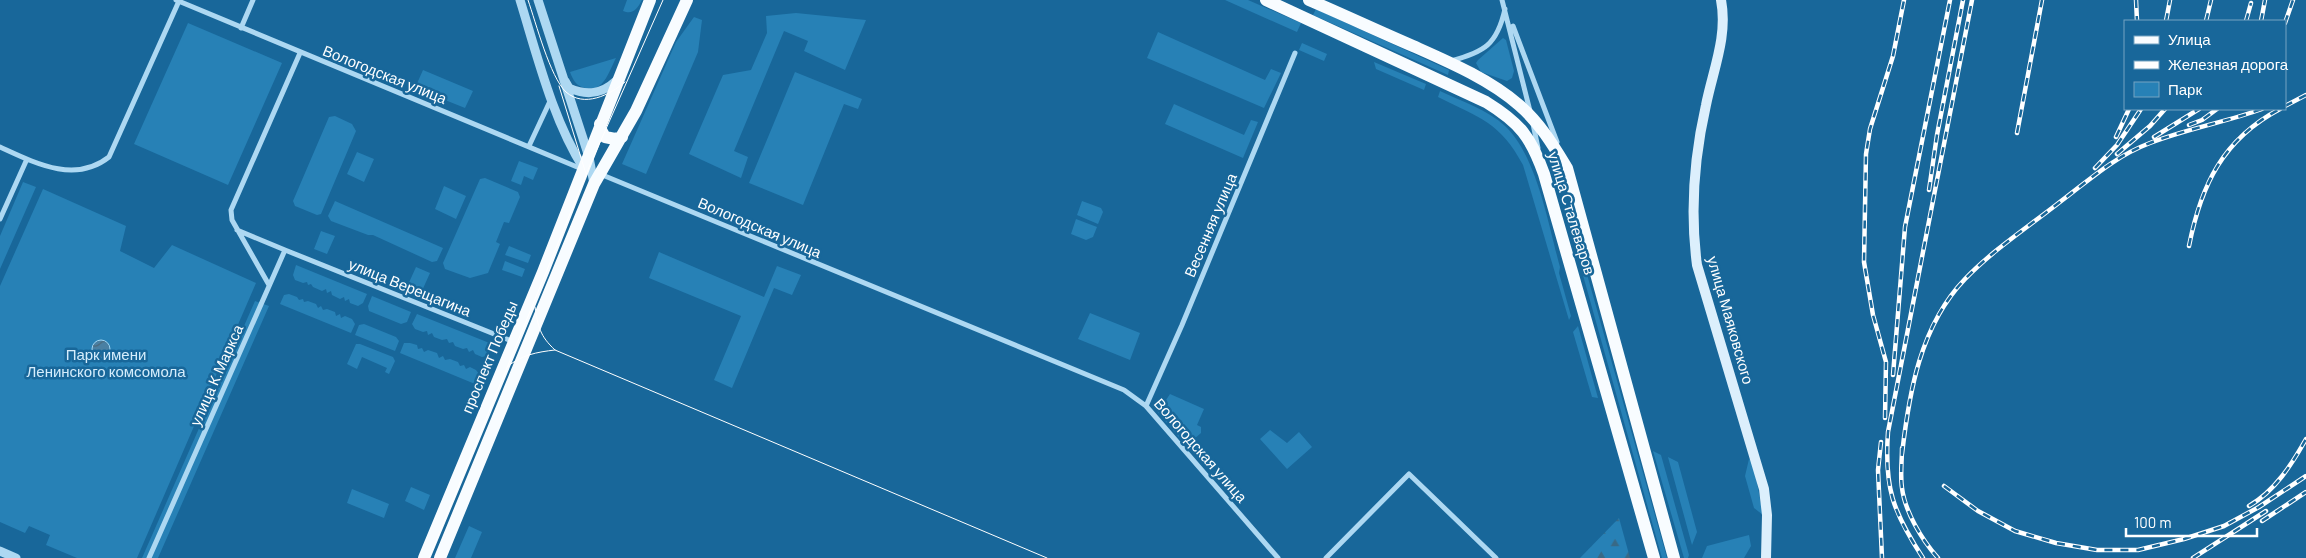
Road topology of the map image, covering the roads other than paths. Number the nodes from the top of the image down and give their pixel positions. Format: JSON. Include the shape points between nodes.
{"nodes":[{"id":1,"x":253,"y":0,"type":"edge"},
{"id":2,"x":520,"y":0,"type":"edge"},
{"id":3,"x":538,"y":0,"type":"edge"},
{"id":4,"x":650,"y":0,"type":"edge"},
{"id":5,"x":686,"y":0,"type":"edge"},
{"id":6,"x":1266,"y":0,"type":"edge"},
{"id":7,"x":1309,"y":0,"type":"edge"},
{"id":8,"x":1502,"y":0,"type":"edge"},
{"id":9,"x":1721,"y":0,"type":"edge"},
{"id":10,"x":178,"y":1,"type":"edge"},
{"id":11,"x":1505,"y":9,"type":"junction"},
{"id":12,"x":241,"y":28,"type":"junction"},
{"id":13,"x":300,"y":53,"type":"junction"},
{"id":14,"x":1295,"y":53,"type":"dead end"},
{"id":15,"x":1448,"y":62,"type":"junction"},
{"id":16,"x":561,"y":73,"type":"junction"},
{"id":17,"x":620,"y":77,"type":"junction"},
{"id":18,"x":552,"y":99,"type":"junction"},
{"id":19,"x":1532,"y":117,"type":"junction"},
{"id":20,"x":600,"y":124,"type":"junction"},
{"id":21,"x":622,"y":137,"type":"junction"},
{"id":22,"x":530,"y":146,"type":"junction"},
{"id":23,"x":0,"y":147,"type":"edge"},
{"id":24,"x":589,"y":157,"type":"junction"},
{"id":25,"x":27,"y":159,"type":"junction"},
{"id":26,"x":1567,"y":168,"type":"junction"},
{"id":27,"x":1544,"y":174,"type":"junction"},
{"id":28,"x":592,"y":175,"type":"junction"},
{"id":29,"x":0,"y":219,"type":"edge"},
{"id":30,"x":237,"y":230,"type":"junction"},
{"id":31,"x":285,"y":250,"type":"junction"},
{"id":32,"x":269,"y":285,"type":"junction"},
{"id":33,"x":513,"y":342,"type":"junction"},
{"id":34,"x":526,"y":348,"type":"junction"},
{"id":35,"x":1146,"y":406,"type":"junction"},
{"id":36,"x":0,"y":551,"type":"edge"},
{"id":37,"x":16,"y":558,"type":"edge"},
{"id":38,"x":148,"y":558,"type":"edge"},
{"id":39,"x":424,"y":558,"type":"edge"},
{"id":40,"x":440,"y":558,"type":"edge"},
{"id":41,"x":1278,"y":558,"type":"edge"},
{"id":42,"x":1326,"y":558,"type":"edge"},
{"id":43,"x":1496,"y":558,"type":"edge"},
{"id":44,"x":1654,"y":558,"type":"edge"},
{"id":45,"x":1674,"y":558,"type":"edge"},
{"id":46,"x":1766,"y":558,"type":"edge"}],
"edges":[{"from":1,"to":12,"type":"street"},
{"from":2,"to":18,"type":"street"},
{"from":3,"to":16,"type":"street"},
{"from":4,"to":17,"type":"main road","name":"проспект Победы"},
{"from":5,"to":21,"type":"main road","name":"проспект Победы"},
{"from":6,"to":27,"type":"main road","name":"улица Сталеваров","via":[[1486,102],[1529,138]]},
{"from":7,"to":15,"type":"main road","name":"улица Сталеваров"},
{"from":8,"to":11,"type":"street"},
{"from":9,"to":46,"type":"main road","name":"улица Маяковского","via":[[1724,15],[1722,42],[1701,132],[1692,230],[1698,265],[1764,489]]},
{"from":10,"to":12,"type":"street","name":"Вологодская улица"},
{"from":10,"to":25,"type":"street","via":[[109,157],[87,169],[67,171]]},
{"from":11,"to":15,"type":"street","via":[[1501,26],[1490,43],[1476,54]]},
{"from":11,"to":19,"type":"street"},
{"from":11,"to":26,"type":"street"},
{"from":12,"to":13,"type":"street","name":"Вологодская улица"},
{"from":13,"to":22,"type":"street","name":"Вологодская улица"},
{"from":13,"to":30,"type":"street","via":[[231,210]]},
{"from":14,"to":35,"type":"street","name":"Весенняя улица"},
{"from":15,"to":19,"type":"main road","name":"улица Сталеваров","via":[[1494,87]]},
{"from":16,"to":17,"type":"street","via":[[569,88],[587,94],[607,89]]},
{"from":16,"to":24,"type":"street"},
{"from":17,"to":20,"type":"main road","name":"проспект Победы"},
{"from":18,"to":22,"type":"street"},
{"from":18,"to":28,"type":"street","via":[[574,155]]},
{"from":19,"to":26,"type":"main road","name":"улица Сталеваров"},
{"from":19,"to":27,"type":"street"},
{"from":20,"to":21,"type":"main road","via":[[605,137]]},
{"from":20,"to":24,"type":"main road","name":"проспект Победы"},
{"from":21,"to":28,"type":"main road","name":"проспект Победы"},
{"from":22,"to":28,"type":"street","name":"Вологодская улица"},
{"from":23,"to":25,"type":"street"},
{"from":24,"to":28,"type":"main road","name":"проспект Победы"},
{"from":25,"to":29,"type":"street"},
{"from":26,"to":45,"type":"main road","name":"улица Сталеваров"},
{"from":27,"to":44,"type":"main road","name":"улица Сталеваров"},
{"from":28,"to":33,"type":"main road","name":"проспект Победы"},
{"from":28,"to":34,"type":"main road","name":"проспект Победы"},
{"from":28,"to":35,"type":"street","name":"Вологодская улица","via":[[1072,368],[1124,390]]},
{"from":30,"to":31,"type":"street"},
{"from":30,"to":32,"type":"street"},
{"from":31,"to":32,"type":"street","name":"улица К.Маркса"},
{"from":31,"to":33,"type":"street","name":"улица Верещагина"},
{"from":32,"to":38,"type":"street","name":"улица К.Маркса"},
{"from":33,"to":34,"type":"street","name":"улица Верещагина"},
{"from":33,"to":39,"type":"main road","name":"проспект Победы"},
{"from":34,"to":40,"type":"main road","name":"проспект Победы"},
{"from":35,"to":41,"type":"street","name":"Вологодская улица"},
{"from":36,"to":37,"type":"street"},
{"from":42,"to":43,"type":"street","via":[[1409,474]]}]}
